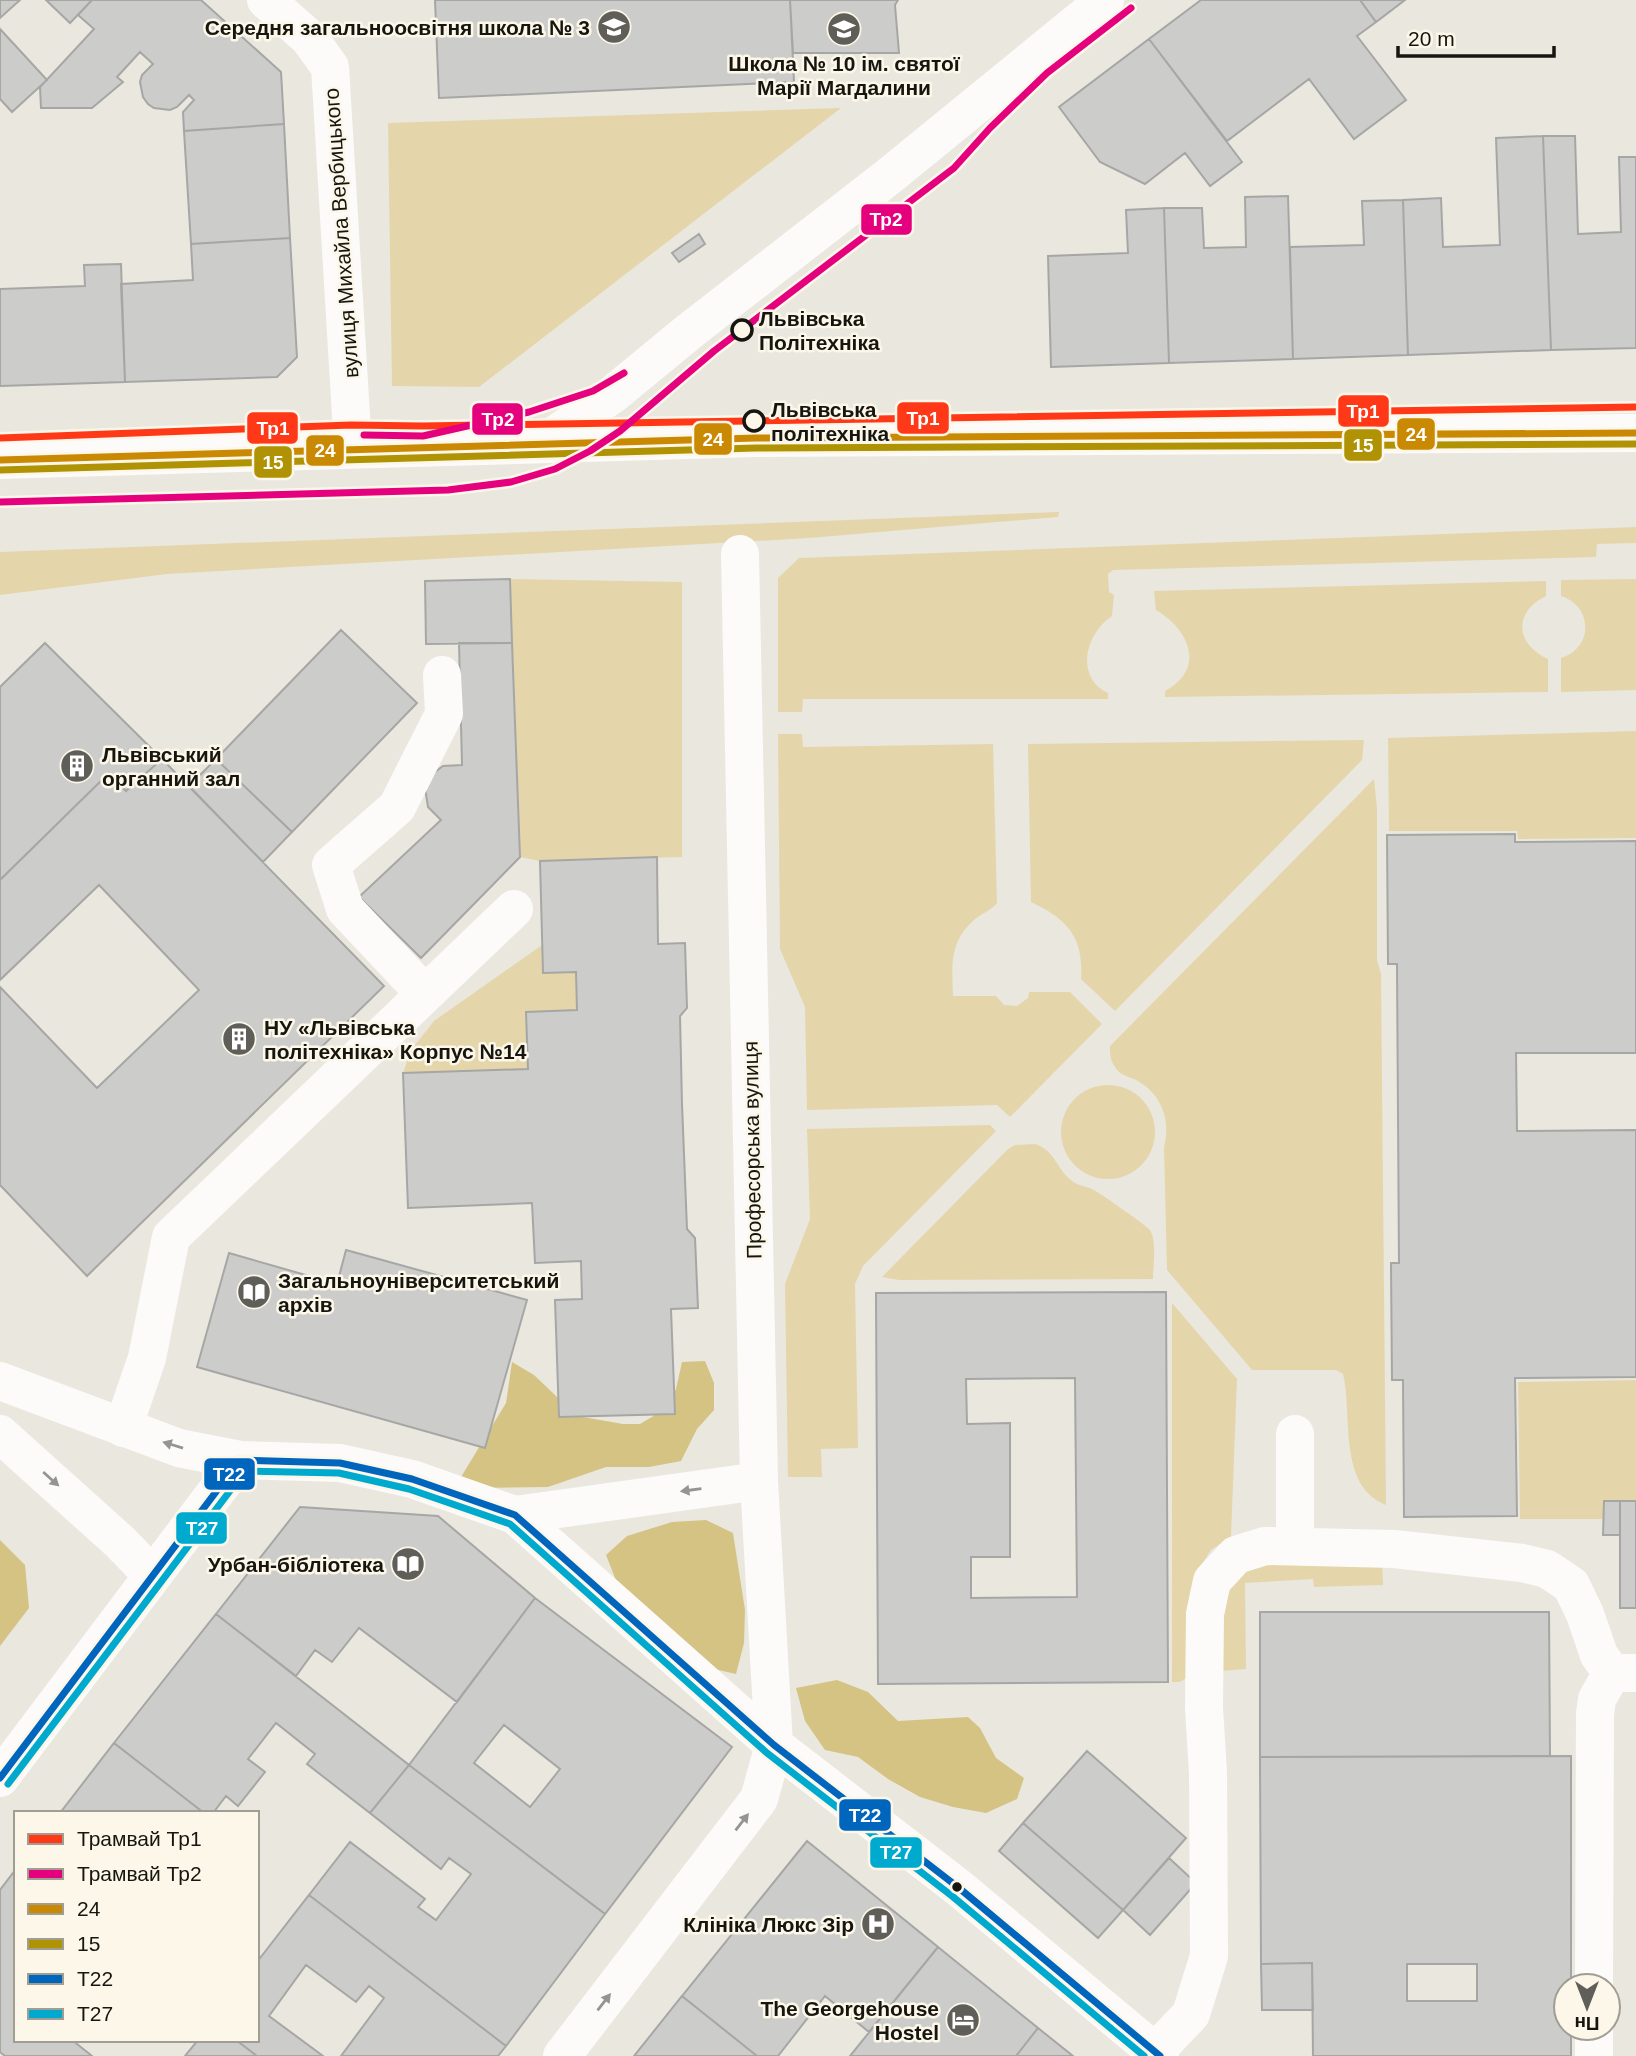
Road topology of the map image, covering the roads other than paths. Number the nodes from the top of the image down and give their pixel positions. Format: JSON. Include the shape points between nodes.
{"nodes":[{"id":1,"x":266,"y":0,"type":"edge"},
{"id":2,"x":1105,"y":0,"type":"edge"},
{"id":3,"x":1066,"y":11,"type":"edge"},
{"id":4,"x":1636,"y":433,"type":"edge"},
{"id":5,"x":543,"y":443,"type":"junction"},
{"id":6,"x":354,"y":449,"type":"junction"},
{"id":7,"x":0,"y":460,"type":"edge"},
{"id":8,"x":740,"y":554,"type":"dead end"},
{"id":9,"x":442,"y":676,"type":"dead end"},
{"id":10,"x":514,"y":909,"type":"dead end"},
{"id":11,"x":425,"y":994,"type":"junction"},
{"id":12,"x":0,"y":1381,"type":"edge"},
{"id":13,"x":122,"y":1428,"type":"junction"},
{"id":14,"x":0,"y":1434,"type":"edge"},
{"id":15,"x":1295,"y":1434,"type":"dead end"},
{"id":16,"x":240,"y":1460,"type":"junction"},
{"id":17,"x":759,"y":1480,"type":"junction"},
{"id":18,"x":516,"y":1515,"type":"junction"},
{"id":19,"x":1295,"y":1546,"type":"junction"},
{"id":20,"x":152,"y":1575,"type":"junction"},
{"id":21,"x":1624,"y":1673,"type":"edge"},
{"id":22,"x":774,"y":1745,"type":"junction"},
{"id":23,"x":0,"y":1778,"type":"edge"},
{"id":24,"x":1594,"y":1972,"type":"edge"},
{"id":25,"x":1158,"y":2054,"type":"edge"},
{"id":26,"x":562,"y":2056,"type":"edge"}],
"edges":[{"from":1,"to":6,"type":"street","name":"вулиця Михайла Вербицького","via":[[309,38],[330,67]]},
{"from":2,"to":3,"type":"street"},
{"from":3,"to":5,"type":"street","via":[[888,177],[612,395]]},
{"from":4,"to":5,"type":"street"},
{"from":5,"to":6,"type":"street"},
{"from":6,"to":7,"type":"street"},
{"from":8,"to":17,"type":"street","name":"Професорська вулиця"},
{"from":9,"to":11,"type":"street","via":[[444,714],[397,807],[331,865],[345,909]]},
{"from":10,"to":11,"type":"street"},
{"from":11,"to":13,"type":"street","via":[[171,1237],[147,1358]]},
{"from":12,"to":13,"type":"street"},
{"from":16,"to":13,"type":"street","one_way":true,"via":[[179,1448]]},
{"from":14,"to":20,"type":"street","one_way":true},
{"from":15,"to":19,"type":"street"},
{"from":16,"to":18,"type":"street","via":[[340,1463],[412,1479]]},
{"from":16,"to":20,"type":"street"},
{"from":17,"to":18,"type":"street","one_way":true},
{"from":17,"to":22,"type":"street","name":"Професорська вулиця"},
{"from":18,"to":22,"type":"street"},
{"from":19,"to":21,"type":"street","via":[[1394,1549],[1547,1569],[1571,1585],[1600,1655]]},
{"from":19,"to":25,"type":"street","via":[[1265,1546],[1236,1555],[1212,1581],[1205,1614],[1204,1695],[1209,1956],[1191,2014]]},
{"from":20,"to":23,"type":"street"},
{"from":21,"to":24,"type":"street","via":[[1597,1699],[1595,1714]]},
{"from":22,"to":25,"type":"street","via":[[959,1888]]},
{"from":26,"to":22,"type":"street","name":"Професорська вулиця","one_way":true,"via":[[759,1800]]}]}
